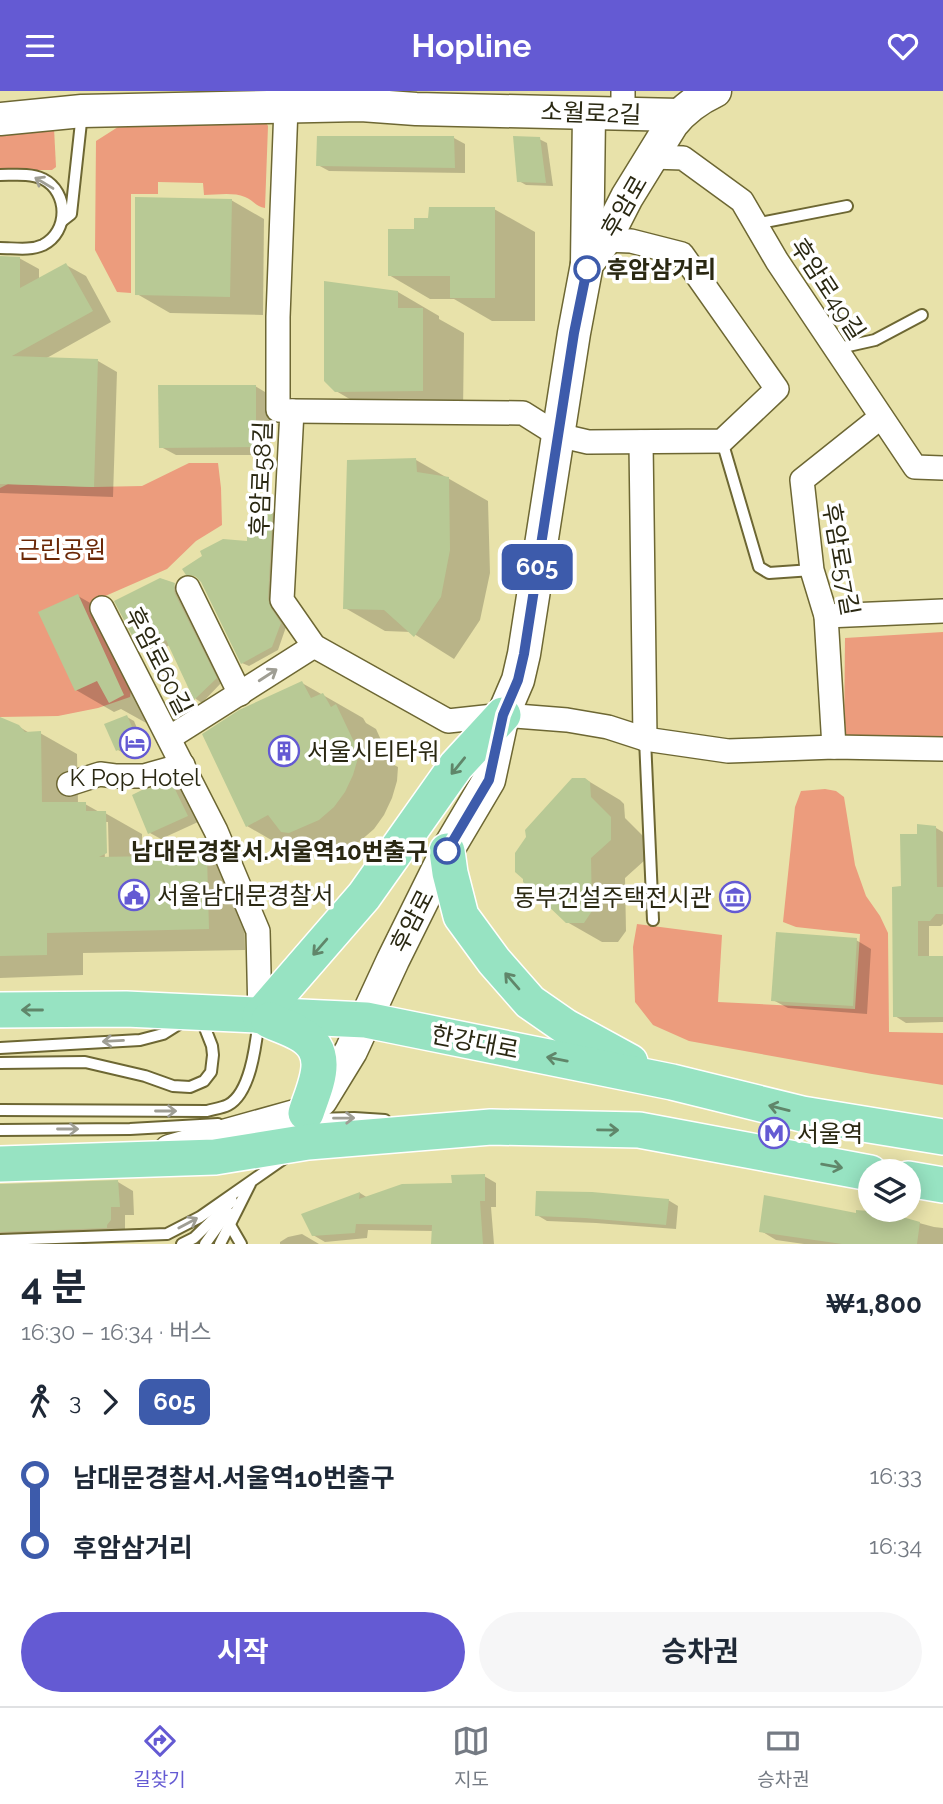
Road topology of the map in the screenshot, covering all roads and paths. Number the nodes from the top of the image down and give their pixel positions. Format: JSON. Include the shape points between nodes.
{"nodes":[{"id":1,"x":715,"y":91,"type":"edge"},
{"id":2,"x":361,"y":98,"type":"edge"},
{"id":3,"x":222,"y":100,"type":"edge"},
{"id":4,"x":623,"y":103,"type":"edge"},
{"id":5,"x":72,"y":105,"type":"edge"},
{"id":6,"x":286,"y":107,"type":"junction"},
{"id":7,"x":589,"y":114,"type":"junction"},
{"id":8,"x":679,"y":115,"type":"junction"},
{"id":9,"x":0,"y":119,"type":"edge"},
{"id":10,"x":652,"y":157,"type":"junction"},
{"id":11,"x":0,"y":175,"type":"edge"},
{"id":12,"x":847,"y":206,"type":"dead end"},
{"id":13,"x":62,"y":221,"type":"junction"},
{"id":14,"x":755,"y":224,"type":"junction"},
{"id":15,"x":0,"y":248,"type":"edge"},
{"id":16,"x":596,"y":252,"type":"junction"},
{"id":17,"x":922,"y":315,"type":"dead end"},
{"id":18,"x":835,"y":349,"type":"junction"},
{"id":19,"x":292,"y":411,"type":"junction"},
{"id":20,"x":881,"y":417,"type":"junction"},
{"id":21,"x":558,"y":435,"type":"junction"},
{"id":22,"x":722,"y":441,"type":"junction"},
{"id":23,"x":641,"y":442,"type":"junction"},
{"id":24,"x":943,"y":468,"type":"edge"},
{"id":25,"x":812,"y":570,"type":"junction"},
{"id":26,"x":188,"y":588,"type":"dead end"},
{"id":27,"x":102,"y":608,"type":"dead end"},
{"id":28,"x":943,"y":611,"type":"edge"},
{"id":29,"x":826,"y":616,"type":"junction"},
{"id":30,"x":314,"y":646,"type":"junction"},
{"id":31,"x":240,"y":694,"type":"junction"},
{"id":32,"x":503,"y":715,"type":"junction"},
{"id":33,"x":169,"y":738,"type":"junction"},
{"id":34,"x":645,"y":739,"type":"junction"},
{"id":35,"x":834,"y":747,"type":"junction"},
{"id":36,"x":943,"y":749,"type":"edge"},
{"id":37,"x":183,"y":765,"type":"junction"},
{"id":38,"x":69,"y":784,"type":"dead end"},
{"id":39,"x":447,"y":851,"type":"junction"},
{"id":40,"x":653,"y":920,"type":"dead end"},
{"id":41,"x":0,"y":1010,"type":"edge"},
{"id":42,"x":198,"y":1011,"type":"junction"},
{"id":43,"x":260,"y":1016,"type":"junction"},
{"id":44,"x":366,"y":1020,"type":"junction"},
{"id":45,"x":0,"y":1048,"type":"edge"},
{"id":46,"x":0,"y":1063,"type":"edge"},
{"id":47,"x":671,"y":1082,"type":"junction"},
{"id":48,"x":0,"y":1110,"type":"edge"},
{"id":49,"x":395,"y":1121,"type":"dead end"},
{"id":50,"x":409,"y":1121,"type":"dead end"},
{"id":51,"x":299,"y":1125,"type":"junction"},
{"id":52,"x":491,"y":1127,"type":"junction"},
{"id":53,"x":0,"y":1130,"type":"edge"},
{"id":54,"x":943,"y":1137,"type":"edge"},
{"id":55,"x":0,"y":1164,"type":"edge"},
{"id":56,"x":858,"y":1171,"type":"edge"},
{"id":57,"x":251,"y":1181,"type":"junction"},
{"id":58,"x":921,"y":1181,"type":"edge"},
{"id":59,"x":943,"y":1185,"type":"edge"},
{"id":60,"x":230,"y":1225,"type":"junction"},
{"id":61,"x":0,"y":1241,"type":"edge"},
{"id":62,"x":182,"y":1244,"type":"edge"},
{"id":63,"x":205,"y":1244,"type":"edge"},
{"id":64,"x":220,"y":1244,"type":"edge"},
{"id":65,"x":241,"y":1244,"type":"edge"}],
"edges":[{"from":1,"to":8,"type":"street","name":"후암로"},
{"from":2,"to":6,"type":"street","name":"소월로2길"},
{"from":2,"to":7,"type":"street","name":"소월로2길","via":[[416,110],[550,107]]},
{"from":3,"to":5,"type":"street","name":"소월로2길"},
{"from":3,"to":6,"type":"street","name":"소월로2길"},
{"from":4,"to":7,"type":"street","name":"소월로2길"},
{"from":4,"to":8,"type":"street","name":"소월로2길"},
{"from":5,"to":9,"type":"street","name":"소월로2길"},
{"from":5,"to":13,"type":"lane","via":[[71,214]]},
{"from":6,"to":19,"type":"street","name":"후암로58길","via":[[278,410]]},
{"from":7,"to":16,"type":"street"},
{"from":8,"to":10,"type":"street","name":"후암로"},
{"from":10,"to":14,"type":"street","name":"후암로49길","via":[[683,158],[742,201]]},
{"from":10,"to":16,"type":"street","name":"후암로"},
{"from":13,"to":11,"type":"lane","one_way":true,"via":[[60,197],[53,186],[30,176]]},
{"from":12,"to":14,"type":"lane"},
{"from":13,"to":15,"type":"lane","via":[[58,232],[42,246]]},
{"from":14,"to":18,"type":"street","name":"후암로49길"},
{"from":16,"to":21,"type":"street","name":"후암로","via":[[574,333]]},
{"from":16,"to":22,"type":"street","via":[[632,241],[682,254],[777,389]]},
{"from":17,"to":18,"type":"lane","via":[[875,340]]},
{"from":18,"to":20,"type":"street","name":"후암로49길"},
{"from":19,"to":21,"type":"street","via":[[523,413]]},
{"from":19,"to":30,"type":"street","name":"후암로58길","via":[[282,600]]},
{"from":20,"to":24,"type":"street","name":"후암로49길","via":[[915,467]]},
{"from":20,"to":25,"type":"street","name":"후암로57길","via":[[802,480]]},
{"from":21,"to":23,"type":"street","via":[[588,442]]},
{"from":21,"to":32,"type":"street","name":"후암로","via":[[524,654]]},
{"from":22,"to":23,"type":"street"},
{"from":22,"to":25,"type":"lane","via":[[759,567],[769,573]]},
{"from":23,"to":34,"type":"street"},
{"from":25,"to":29,"type":"street","name":"후암로57길"},
{"from":26,"to":31,"type":"street"},
{"from":27,"to":33,"type":"street","name":"후암로60길"},
{"from":28,"to":29,"type":"street"},
{"from":29,"to":35,"type":"street","name":"후암로57길"},
{"from":31,"to":30,"type":"street","name":"후암로60길","one_way":true},
{"from":30,"to":32,"type":"street","name":"후암로58길","via":[[448,721]]},
{"from":31,"to":33,"type":"street","name":"후암로60길"},
{"from":32,"to":34,"type":"street","via":[[567,720]]},
{"from":32,"to":39,"type":"street","name":"후암로","via":[[489,780]]},
{"from":32,"to":43,"type":"main road","one_way":true,"via":[[456,766],[365,896]]},
{"from":33,"to":37,"type":"street","name":"후암로60길"},
{"from":34,"to":35,"type":"street","via":[[728,751]]},
{"from":34,"to":40,"type":"lane"},
{"from":35,"to":36,"type":"street"},
{"from":37,"to":38,"type":"street","via":[[144,776],[100,774]]},
{"from":37,"to":43,"type":"street","name":"후암로60길","via":[[258,932]]},
{"from":39,"to":44,"type":"street","name":"후암로"},
{"from":47,"to":39,"type":"main road","one_way":true,"via":[[593,1043],[530,1002],[461,916]]},
{"from":42,"to":41,"type":"main road","name":"한강대로","one_way":true},
{"from":42,"to":43,"type":"main road","name":"한강대로"},
{"from":42,"to":45,"type":"lane","one_way":true,"via":[[163,1034],[139,1039]]},
{"from":42,"to":46,"type":"lane","via":[[213,1055],[211,1072],[190,1087],[85,1062]]},
{"from":43,"to":44,"type":"main road","name":"한강대로"},
{"from":48,"to":43,"type":"lane","one_way":true,"via":[[207,1111],[229,1104],[243,1091]]},
{"from":43,"to":51,"type":"main road","via":[[301,1034],[320,1060]]},
{"from":47,"to":44,"type":"main road","name":"한강대로","one_way":true},
{"from":44,"to":51,"type":"street","name":"후암로","via":[[321,1100]]},
{"from":54,"to":47,"type":"main road","name":"한강대로","one_way":true,"via":[[802,1114]]},
{"from":51,"to":49,"type":"lane","one_way":true,"via":[[354,1118]]},
{"from":50,"to":52,"type":"lane"},
{"from":51,"to":52,"type":"main road"},
{"from":53,"to":51,"type":"lane","one_way":true},
{"from":51,"to":55,"type":"main road","via":[[215,1157]]},
{"from":51,"to":57,"type":"lane"},
{"from":52,"to":56,"type":"main road","one_way":true,"via":[[639,1130]]},
{"from":57,"to":60,"type":"lane"},
{"from":61,"to":57,"type":"lane","one_way":true,"via":[[167,1234]]},
{"from":57,"to":62,"type":"lane","via":[[194,1238]]},
{"from":57,"to":63,"type":"lane"},
{"from":58,"to":59,"type":"main road"},
{"from":60,"to":64,"type":"lane"},
{"from":60,"to":65,"type":"lane"}]}
